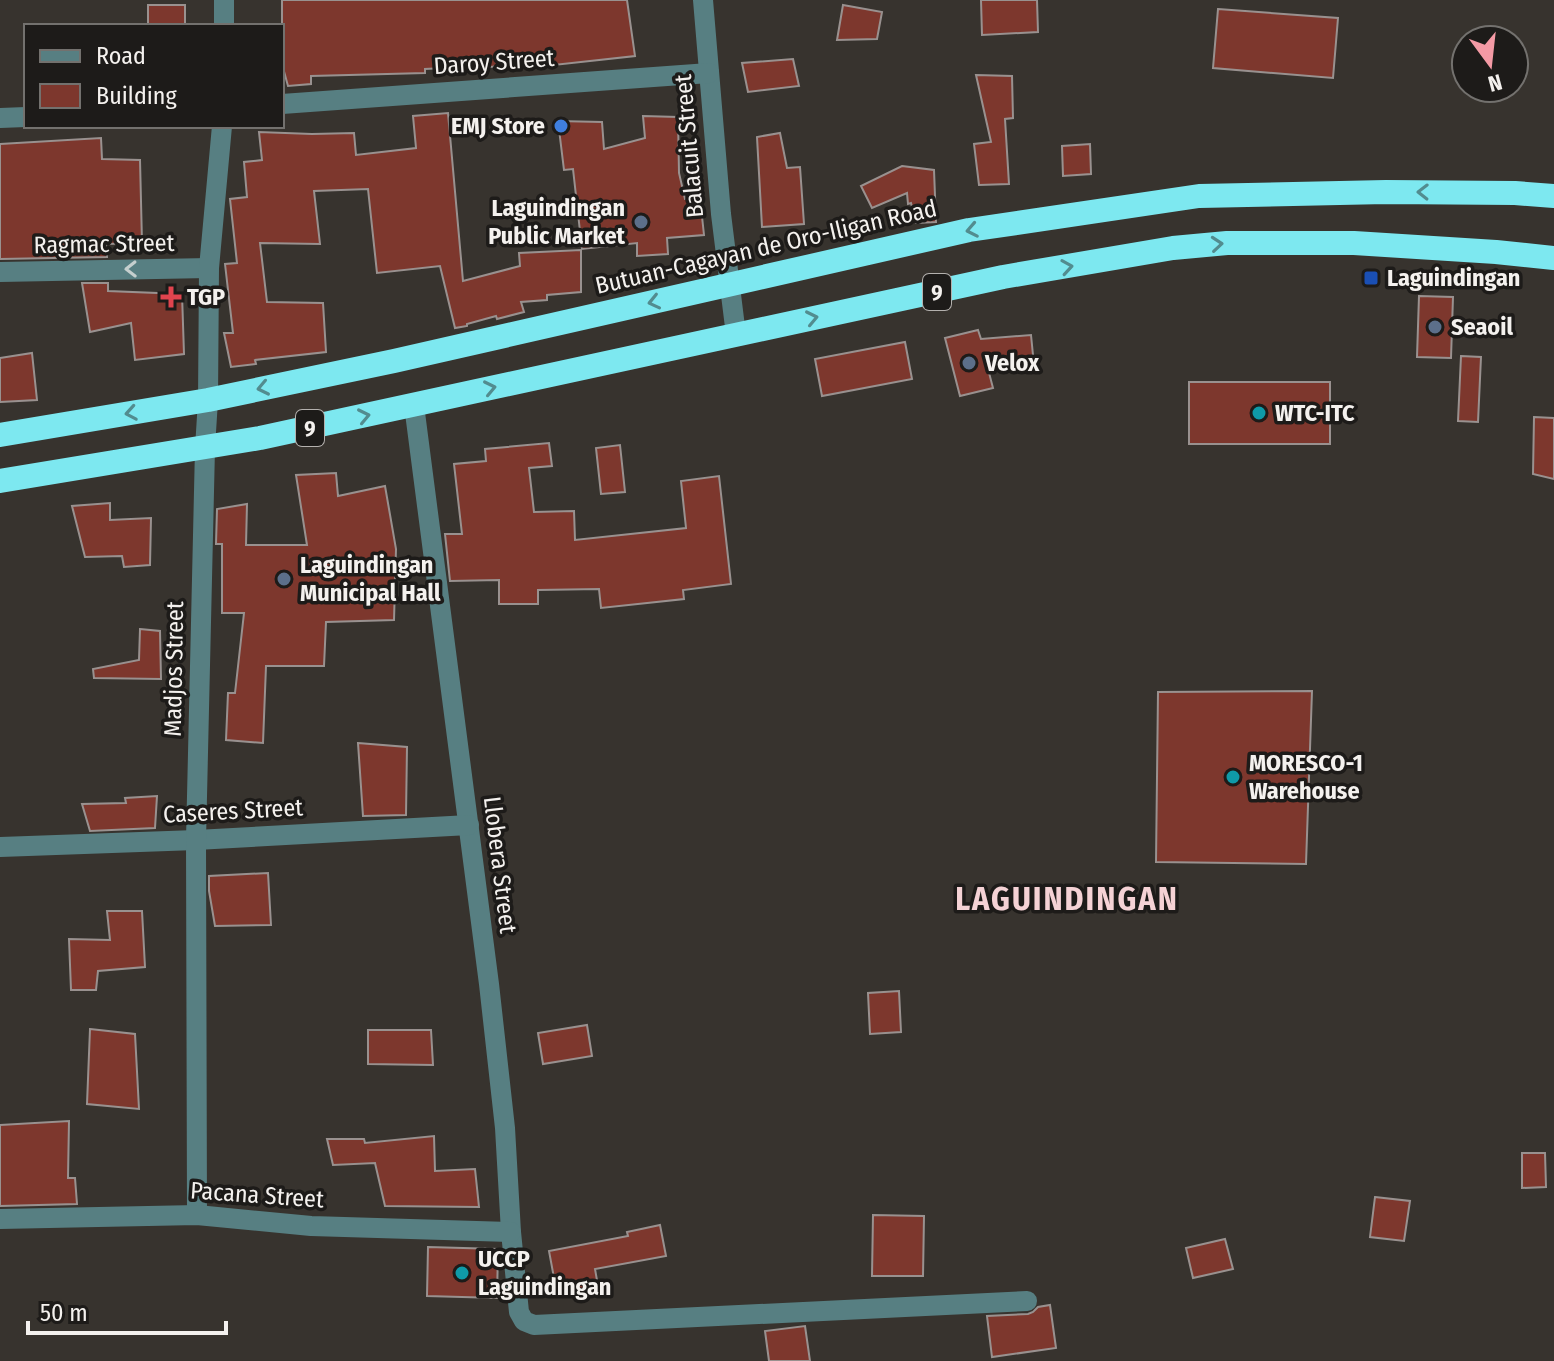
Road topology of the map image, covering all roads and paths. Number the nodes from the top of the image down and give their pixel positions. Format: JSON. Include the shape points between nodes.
{"nodes":[{"id":1,"x":224,"y":0,"type":"edge"},
{"id":2,"x":703,"y":0,"type":"edge"},
{"id":3,"x":224,"y":24,"type":"edge"},
{"id":4,"x":709,"y":73,"type":"junction"},
{"id":5,"x":284,"y":104,"type":"edge"},
{"id":6,"x":24,"y":117,"type":"edge"},
{"id":7,"x":0,"y":118,"type":"edge"},
{"id":8,"x":222,"y":128,"type":"edge"},
{"id":9,"x":1554,"y":196,"type":"edge"},
{"id":10,"x":1554,"y":258,"type":"edge"},
{"id":11,"x":209,"y":268,"type":"junction"},
{"id":12,"x":0,"y":272,"type":"edge"},
{"id":13,"x":730,"y":285,"type":"junction"},
{"id":14,"x":736,"y":335,"type":"junction"},
{"id":15,"x":208,"y":400,"type":"junction"},
{"id":16,"x":414,"y":405,"type":"junction"},
{"id":17,"x":0,"y":435,"type":"edge"},
{"id":18,"x":205,"y":448,"type":"junction"},
{"id":19,"x":0,"y":481,"type":"edge"},
{"id":20,"x":469,"y":825,"type":"junction"},
{"id":21,"x":196,"y":840,"type":"junction"},
{"id":22,"x":0,"y":847,"type":"edge"},
{"id":23,"x":197,"y":1215,"type":"junction"},
{"id":24,"x":0,"y":1219,"type":"edge"},
{"id":25,"x":511,"y":1232,"type":"junction"},
{"id":26,"x":1027,"y":1301,"type":"dead end"}],
"edges":[{"from":1,"to":3,"type":"street"},
{"from":2,"to":4,"type":"street","name":"Balacuit Street"},
{"from":4,"to":5,"type":"street","name":"Daroy Street"},
{"from":4,"to":13,"type":"street","name":"Balacuit Street"},
{"from":6,"to":7,"type":"street"},
{"from":8,"to":11,"type":"street","name":"Madjos Street"},
{"from":9,"to":13,"type":"highway","name":"Butuan-Cagayan de Oro-Iligan Road","number":"9","one_way":true,"via":[[1199,196],[969,230]]},
{"from":14,"to":10,"type":"highway","number":"9","one_way":true,"via":[[1003,277],[1173,248],[1354,243]]},
{"from":11,"to":12,"type":"street","name":"Ragmac Street","one_way":true},
{"from":11,"to":15,"type":"street","name":"Madjos Street"},
{"from":13,"to":14,"type":"street","name":"Balacuit Street"},
{"from":13,"to":15,"type":"highway","name":"Butuan-Cagayan de Oro-Iligan Road","number":"9","one_way":true},
{"from":16,"to":14,"type":"highway","number":"9","one_way":true},
{"from":15,"to":17,"type":"highway","name":"Butuan-Cagayan de Oro-Iligan Road","number":"9","one_way":true},
{"from":15,"to":18,"type":"street","name":"Madjos Street"},
{"from":18,"to":16,"type":"highway","number":"9","one_way":true},
{"from":16,"to":20,"type":"street","name":"Llobera Street"},
{"from":18,"to":19,"type":"highway","number":"9"},
{"from":18,"to":21,"type":"street","name":"Madjos Street"},
{"from":20,"to":21,"type":"street","name":"Caseres Street"},
{"from":20,"to":25,"type":"street","name":"Llobera Street","via":[[505,1128]]},
{"from":21,"to":22,"type":"street","name":"Caseres Street"},
{"from":21,"to":23,"type":"street","name":"Madjos Street"},
{"from":23,"to":24,"type":"street","name":"Pacana Street"},
{"from":23,"to":25,"type":"street","name":"Pacana Street","via":[[311,1226]]},
{"from":25,"to":26,"type":"street","name":"Llobera Street","via":[[519,1312],[534,1325]]}]}
